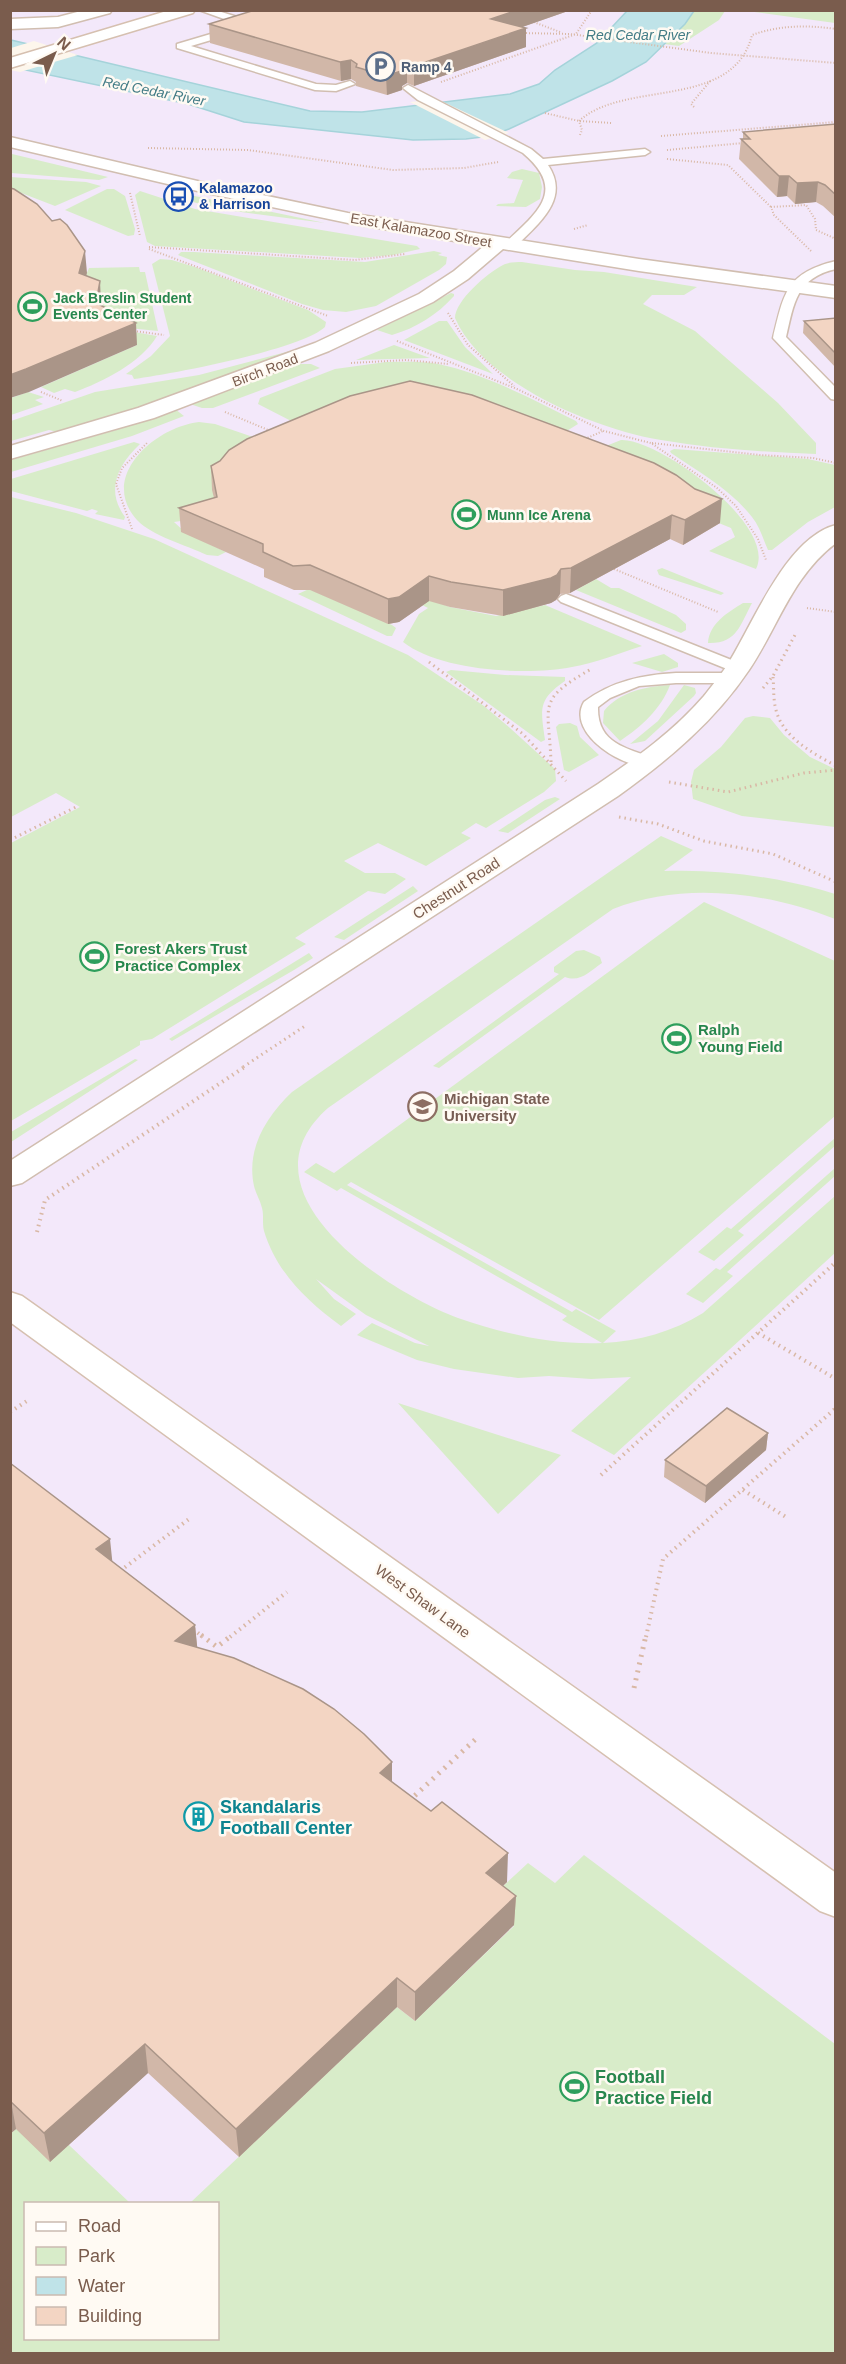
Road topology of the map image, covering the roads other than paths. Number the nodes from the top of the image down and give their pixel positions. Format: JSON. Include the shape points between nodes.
{"nodes":[{"id":1,"x":105,"y":10,"type":"edge"},
{"id":2,"x":188,"y":10,"type":"edge"},
{"id":3,"x":203,"y":10,"type":"edge"},
{"id":4,"x":280,"y":10,"type":"edge"},
{"id":5,"x":13,"y":24,"type":"edge"},
{"id":6,"x":256,"y":26,"type":"junction"},
{"id":7,"x":10,"y":63,"type":"edge"},
{"id":8,"x":350,"y":84,"type":"edge"},
{"id":9,"x":410,"y":90,"type":"edge"},
{"id":10,"x":10,"y":142,"type":"edge"},
{"id":11,"x":645,"y":152,"type":"dead end"},
{"id":12,"x":542,"y":162,"type":"junction"},
{"id":13,"x":504,"y":244,"type":"junction"},
{"id":14,"x":836,"y":265,"type":"edge"},
{"id":15,"x":795,"y":288,"type":"junction"},
{"id":16,"x":836,"y":292,"type":"edge"},
{"id":17,"x":836,"y":396,"type":"edge"},
{"id":18,"x":10,"y":453,"type":"edge"},
{"id":19,"x":836,"y":532,"type":"edge"},
{"id":20,"x":566,"y":599,"type":"edge"},
{"id":21,"x":734,"y":673,"type":"junction"},
{"id":22,"x":657,"y":772,"type":"junction"},
{"id":23,"x":10,"y":1176,"type":"edge"},
{"id":24,"x":10,"y":1304,"type":"edge"},
{"id":25,"x":836,"y":1898,"type":"edge"}],
"edges":[{"from":1,"to":5,"type":"street","via":[[58,22]]},
{"from":2,"to":7,"type":"street"},
{"from":3,"to":6,"type":"lane"},
{"from":4,"to":6,"type":"lane","via":[[262,16]]},
{"from":6,"to":8,"type":"lane","via":[[181,46],[315,87]]},
{"from":9,"to":12,"type":"lane","via":[[509,140]]},
{"from":10,"to":13,"type":"street","name":"East Kalamazoo Street","via":[[274,204]]},
{"from":11,"to":12,"type":"lane"},
{"from":12,"to":13,"type":"lane","via":[[554,189],[550,202]]},
{"from":13,"to":15,"type":"street","name":"East Kalamazoo Street"},
{"from":13,"to":18,"type":"street","name":"Birch Road","via":[[426,298],[364,329],[146,413]]},
{"from":14,"to":15,"type":"lane","via":[[806,273]]},
{"from":15,"to":16,"type":"street","name":"East Kalamazoo Street"},
{"from":15,"to":17,"type":"lane","via":[[778,338]]},
{"from":19,"to":21,"type":"street","name":"Chestnut Road","via":[[811,550],[787,577]]},
{"from":20,"to":21,"type":"lane"},
{"from":21,"to":22,"type":"street","name":"Chestnut Road"},
{"from":21,"to":22,"type":"lane","via":[[638,682],[616,688],[590,705],[593,733]]},
{"from":22,"to":23,"type":"street","name":"Chestnut Road","via":[[586,804]]},
{"from":24,"to":25,"type":"street","name":"West Shaw Lane"}]}
